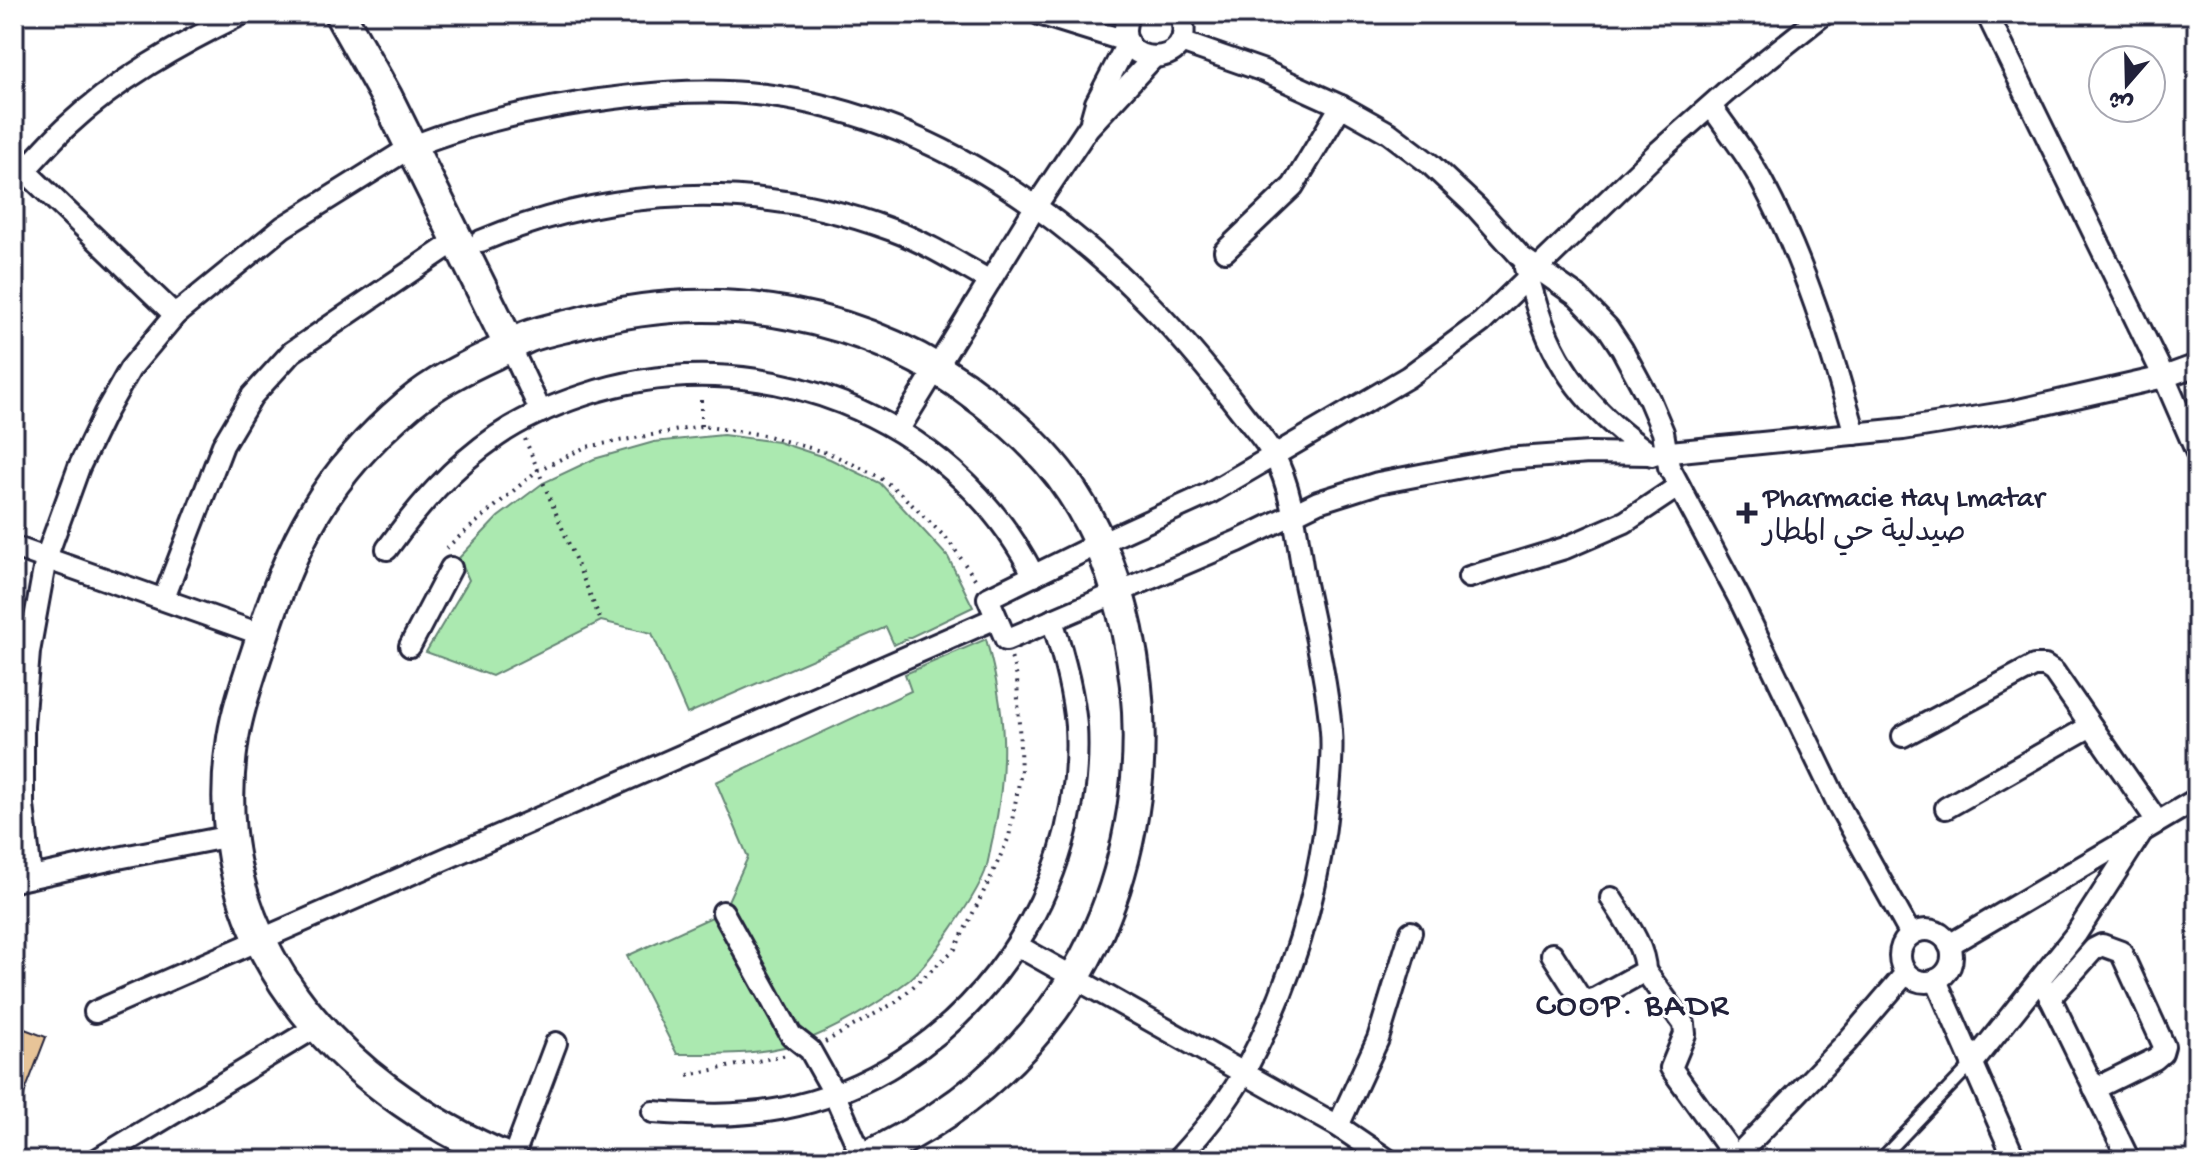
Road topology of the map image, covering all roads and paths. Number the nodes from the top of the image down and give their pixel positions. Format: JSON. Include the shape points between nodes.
{"nodes":[{"id":1,"x":242,"y":14,"type":"edge"},
{"id":2,"x":340,"y":14,"type":"edge"},
{"id":3,"x":363,"y":14,"type":"edge"},
{"id":4,"x":1039,"y":14,"type":"edge"},
{"id":5,"x":1129,"y":14,"type":"edge"},
{"id":6,"x":1180,"y":14,"type":"edge"},
{"id":7,"x":1824,"y":14,"type":"edge"},
{"id":8,"x":1987,"y":14,"type":"edge"},
{"id":9,"x":1127,"y":42,"type":"junction"},
{"id":10,"x":1181,"y":42,"type":"junction"},
{"id":11,"x":1153,"y":58,"type":"junction"},
{"id":12,"x":1341,"y":106,"type":"junction"},
{"id":13,"x":1711,"y":106,"type":"junction"},
{"id":14,"x":1088,"y":128,"type":"junction"},
{"id":15,"x":421,"y":143,"type":"junction"},
{"id":16,"x":20,"y":176,"type":"edge"},
{"id":17,"x":1036,"y":206,"type":"junction"},
{"id":18,"x":469,"y":240,"type":"junction"},
{"id":19,"x":1225,"y":251,"type":"dead end"},
{"id":20,"x":1533,"y":274,"type":"junction"},
{"id":21,"x":990,"y":281,"type":"junction"},
{"id":22,"x":175,"y":315,"type":"junction"},
{"id":23,"x":519,"y":341,"type":"junction"},
{"id":24,"x":2197,"y":365,"type":"edge"},
{"id":25,"x":935,"y":368,"type":"junction"},
{"id":26,"x":701,"y":375,"type":"junction"},
{"id":27,"x":2164,"y":377,"type":"junction"},
{"id":28,"x":541,"y":412,"type":"junction"},
{"id":29,"x":519,"y":424,"type":"junction"},
{"id":30,"x":701,"y":426,"type":"junction"},
{"id":31,"x":899,"y":429,"type":"junction"},
{"id":32,"x":1855,"y":434,"type":"junction"},
{"id":33,"x":2197,"y":453,"type":"edge"},
{"id":34,"x":1275,"y":457,"type":"junction"},
{"id":35,"x":1663,"y":458,"type":"junction"},
{"id":36,"x":538,"y":470,"type":"junction"},
{"id":37,"x":1679,"y":486,"type":"junction"},
{"id":38,"x":1293,"y":513,"type":"junction"},
{"id":39,"x":1098,"y":544,"type":"junction"},
{"id":40,"x":14,"y":547,"type":"edge"},
{"id":41,"x":387,"y":549,"type":"dead end"},
{"id":42,"x":46,"y":558,"type":"junction"},
{"id":43,"x":451,"y":568,"type":"joint"},
{"id":44,"x":1034,"y":576,"type":"junction"},
{"id":45,"x":1469,"y":577,"type":"dead end"},
{"id":46,"x":1117,"y":594,"type":"junction"},
{"id":47,"x":164,"y":598,"type":"junction"},
{"id":48,"x":988,"y":598,"type":"junction"},
{"id":49,"x":996,"y":618,"type":"junction"},
{"id":50,"x":1052,"y":620,"type":"junction"},
{"id":51,"x":601,"y":621,"type":"dead end"},
{"id":52,"x":263,"y":635,"type":"junction"},
{"id":53,"x":1006,"y":640,"type":"junction"},
{"id":54,"x":410,"y":646,"type":"dead end"},
{"id":55,"x":2091,"y":726,"type":"junction"},
{"id":56,"x":1903,"y":736,"type":"dead end"},
{"id":57,"x":2197,"y":799,"type":"edge"},
{"id":58,"x":1946,"y":808,"type":"dead end"},
{"id":59,"x":2150,"y":826,"type":"junction"},
{"id":60,"x":231,"y":836,"type":"junction"},
{"id":61,"x":23,"y":879,"type":"edge"},
{"id":62,"x":1611,"y":898,"type":"dead end"},
{"id":63,"x":723,"y":912,"type":"dead end"},
{"id":64,"x":1411,"y":932,"type":"dead end"},
{"id":65,"x":1911,"y":935,"type":"junction"},
{"id":66,"x":261,"y":941,"type":"junction"},
{"id":67,"x":1949,"y":945,"type":"junction"},
{"id":68,"x":1018,"y":946,"type":"junction"},
{"id":69,"x":1552,"y":954,"type":"dead end"},
{"id":70,"x":1645,"y":971,"type":"junction"},
{"id":71,"x":1906,"y":973,"type":"junction"},
{"id":72,"x":1074,"y":977,"type":"junction"},
{"id":73,"x":2041,"y":978,"type":"junction"},
{"id":74,"x":1936,"y":980,"type":"junction"},
{"id":75,"x":2050,"y":998,"type":"junction"},
{"id":76,"x":95,"y":1012,"type":"dead end"},
{"id":77,"x":316,"y":1027,"type":"junction"},
{"id":78,"x":556,"y":1043,"type":"dead end"},
{"id":79,"x":810,"y":1050,"type":"junction"},
{"id":80,"x":1972,"y":1064,"type":"junction"},
{"id":81,"x":1244,"y":1073,"type":"junction"},
{"id":82,"x":688,"y":1075,"type":"dead end"},
{"id":83,"x":2094,"y":1089,"type":"junction"},
{"id":84,"x":834,"y":1093,"type":"junction"},
{"id":85,"x":653,"y":1112,"type":"dead end"},
{"id":86,"x":1338,"y":1126,"type":"junction"},
{"id":87,"x":2011,"y":1158,"type":"edge"},
{"id":88,"x":1386,"y":1159,"type":"edge"},
{"id":89,"x":1734,"y":1159,"type":"edge"},
{"id":90,"x":96,"y":1160,"type":"edge"},
{"id":91,"x":511,"y":1160,"type":"edge"},
{"id":92,"x":862,"y":1160,"type":"edge"},
{"id":93,"x":1177,"y":1160,"type":"edge"},
{"id":94,"x":1880,"y":1160,"type":"edge"},
{"id":95,"x":2129,"y":1160,"type":"edge"}],
"edges":[{"from":1,"to":16,"type":"street","via":[[190,39],[112,90],[65,128]]},
{"from":2,"to":15,"type":"street"},
{"from":3,"to":15,"type":"street"},
{"from":4,"to":9,"type":"street"},
{"from":5,"to":9,"type":"street"},
{"from":6,"to":10,"type":"street"},
{"from":7,"to":13,"type":"street"},
{"from":8,"to":27,"type":"street"},
{"from":9,"to":11,"type":"street"},
{"from":9,"to":14,"type":"street"},
{"from":10,"to":11,"type":"street"},
{"from":10,"to":12,"type":"street"},
{"from":11,"to":14,"type":"street"},
{"from":12,"to":19,"type":"street","via":[[1293,186]]},
{"from":12,"to":20,"type":"street","via":[[1430,164],[1476,207]]},
{"from":13,"to":20,"type":"street"},
{"from":13,"to":32,"type":"street","via":[[1760,179],[1799,256]]},
{"from":14,"to":17,"type":"street"},
{"from":15,"to":17,"type":"street","via":[[524,112],[635,94],[766,95],[843,112],[910,135],[968,161]]},
{"from":15,"to":18,"type":"street"},
{"from":15,"to":22,"type":"street","via":[[283,227]]},
{"from":16,"to":22,"type":"street"},
{"from":17,"to":21,"type":"street"},
{"from":17,"to":34,"type":"street","via":[[1112,267],[1172,326]]},
{"from":18,"to":21,"type":"street","via":[[602,205],[689,194],[735,195],[829,210],[893,230]]},
{"from":18,"to":23,"type":"street"},
{"from":18,"to":47,"type":"street","via":[[292,352],[252,396],[223,445]]},
{"from":20,"to":34,"type":"street","via":[[1482,322],[1408,377]]},
{"from":20,"to":35,"type":"street","via":[[1543,325],[1571,381],[1616,428]]},
{"from":20,"to":35,"type":"street","via":[[1577,296],[1608,328],[1649,399]]},
{"from":21,"to":25,"type":"street"},
{"from":22,"to":42,"type":"street","via":[[130,369],[105,413]]},
{"from":23,"to":25,"type":"street","via":[[634,310],[744,307],[850,329]]},
{"from":23,"to":28,"type":"street"},
{"from":23,"to":52,"type":"street","via":[[413,401],[348,465],[295,546]]},
{"from":24,"to":27,"type":"street"},
{"from":25,"to":31,"type":"street"},
{"from":25,"to":39,"type":"street","via":[[1001,415],[1050,464],[1072,491]]},
{"from":26,"to":28,"type":"street","via":[[612,385]]},
{"from":26,"to":30,"type":"path"},
{"from":26,"to":31,"type":"street","via":[[790,385],[848,403]]},
{"from":27,"to":32,"type":"street","via":[[2010,412]]},
{"from":27,"to":33,"type":"street"},
{"from":28,"to":29,"type":"street"},
{"from":29,"to":36,"type":"path"},
{"from":29,"to":41,"type":"street","via":[[448,475]]},
{"from":30,"to":36,"type":"path","via":[[586,447]]},
{"from":30,"to":48,"type":"path","via":[[764,435],[831,454],[878,476],[948,540]]},
{"from":31,"to":44,"type":"street","via":[[949,467],[991,510]]},
{"from":32,"to":35,"type":"street"},
{"from":34,"to":38,"type":"street"},
{"from":34,"to":39,"type":"street"},
{"from":35,"to":37,"type":"street"},
{"from":35,"to":38,"type":"street","via":[[1552,455],[1460,467],[1349,491]]},
{"from":36,"to":43,"type":"path","via":[[444,550]]},
{"from":36,"to":51,"type":"path"},
{"from":37,"to":45,"type":"street","via":[[1625,522],[1565,548]]},
{"from":37,"to":65,"type":"street","via":[[1839,806]]},
{"from":38,"to":46,"type":"street"},
{"from":38,"to":81,"type":"street","via":[[1331,732],[1331,770],[1307,920],[1279,999]]},
{"from":39,"to":44,"type":"street"},
{"from":39,"to":46,"type":"street"},
{"from":40,"to":42,"type":"street"},
{"from":42,"to":47,"type":"street"},
{"from":42,"to":61,"type":"street","via":[[29,652],[23,726]]},
{"from":43,"to":54,"type":"street"},
{"from":44,"to":48,"type":"street"},
{"from":46,"to":50,"type":"street"},
{"from":46,"to":72,"type":"street","via":[[1137,703],[1138,770],[1120,870]]},
{"from":47,"to":52,"type":"street"},
{"from":48,"to":49,"type":"street"},
{"from":49,"to":53,"type":"street"},
{"from":49,"to":66,"type":"street"},
{"from":50,"to":53,"type":"street"},
{"from":50,"to":68,"type":"street","via":[[1068,669],[1074,712],[1074,784],[1064,841],[1045,895]]},
{"from":52,"to":60,"type":"street","via":[[233,739]]},
{"from":53,"to":79,"type":"path","via":[[1017,677],[1021,772],[1009,837],[990,879],[955,949],[896,1002]]},
{"from":55,"to":56,"type":"street","via":[[2054,672],[2034,666]]},
{"from":55,"to":58,"type":"street"},
{"from":55,"to":59,"type":"street"},
{"from":57,"to":59,"type":"street"},
{"from":59,"to":67,"type":"street"},
{"from":59,"to":73,"type":"street"},
{"from":60,"to":61,"type":"street"},
{"from":60,"to":66,"type":"street","via":[[245,900]]},
{"from":62,"to":70,"type":"street","via":[[1638,944]]},
{"from":63,"to":79,"type":"street","via":[[791,1035]]},
{"from":64,"to":86,"type":"street","via":[[1378,1039]]},
{"from":65,"to":67,"type":"street","via":[[1932,931]]},
{"from":65,"to":71,"type":"street","via":[[1900,960]]},
{"from":66,"to":76,"type":"street"},
{"from":66,"to":77,"type":"street"},
{"from":67,"to":74,"type":"street","via":[[1950,966]]},
{"from":68,"to":72,"type":"street"},
{"from":68,"to":84,"type":"street","via":[[983,992],[941,1031],[894,1065]]},
{"from":69,"to":70,"type":"street","via":[[1586,1001]]},
{"from":70,"to":89,"type":"street","via":[[1684,1024],[1671,1068]]},
{"from":71,"to":74,"type":"street","via":[[1914,980]]},
{"from":71,"to":89,"type":"street"},
{"from":72,"to":81,"type":"street"},
{"from":72,"to":92,"type":"street","via":[[1029,1041],[983,1086],[923,1129]]},
{"from":73,"to":75,"type":"street"},
{"from":73,"to":80,"type":"street"},
{"from":74,"to":80,"type":"street"},
{"from":75,"to":83,"type":"street"},
{"from":75,"to":83,"type":"street","via":[[2094,949],[2102,945],[2121,952],[2164,1046],[2155,1059]]},
{"from":77,"to":90,"type":"street"},
{"from":77,"to":91,"type":"street","via":[[354,1065],[411,1108]]},
{"from":78,"to":91,"type":"street"},
{"from":79,"to":82,"type":"path"},
{"from":79,"to":84,"type":"street"},
{"from":80,"to":87,"type":"street"},
{"from":80,"to":94,"type":"lane"},
{"from":81,"to":86,"type":"street"},
{"from":81,"to":93,"type":"street"},
{"from":83,"to":95,"type":"street"},
{"from":84,"to":85,"type":"street","via":[[781,1109],[717,1116]]},
{"from":84,"to":92,"type":"street"},
{"from":86,"to":88,"type":"street"}]}
